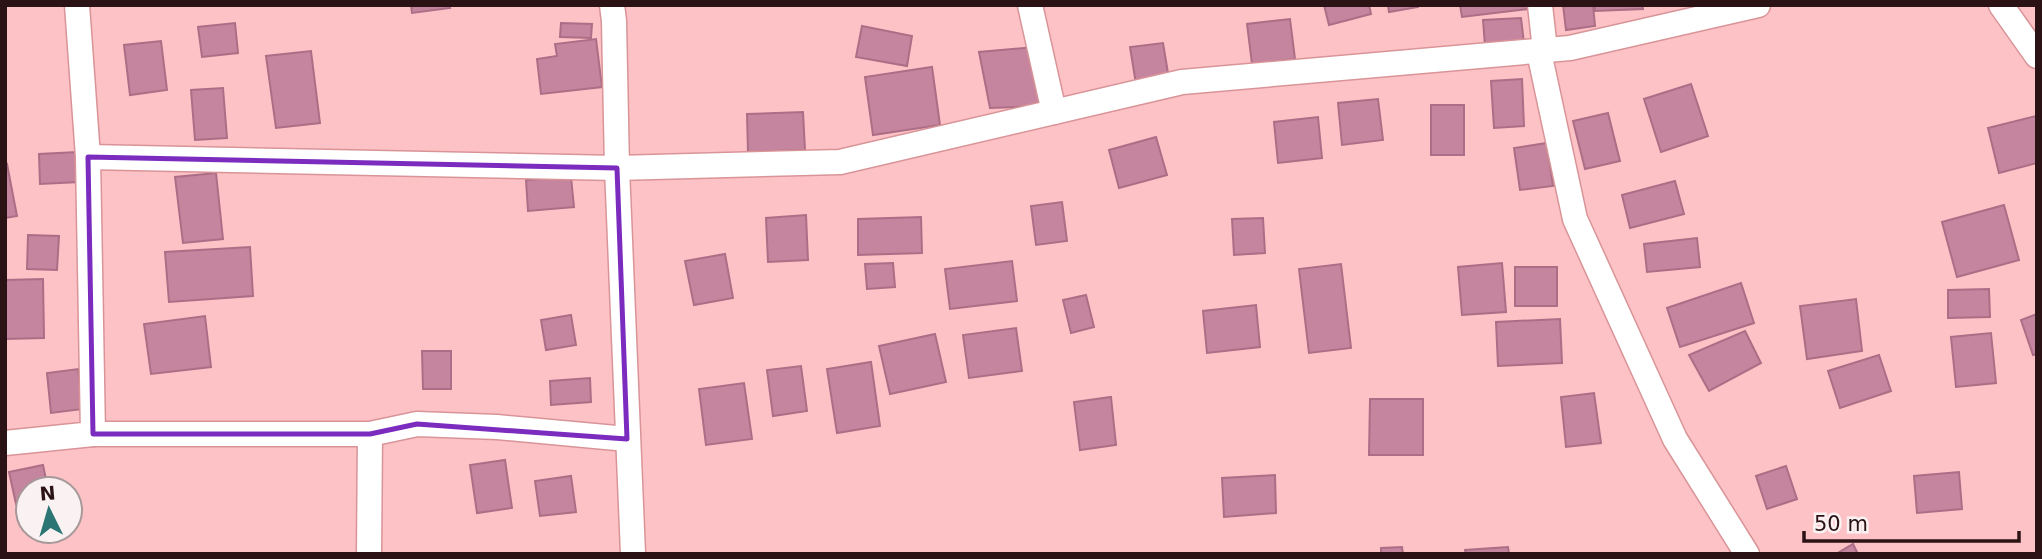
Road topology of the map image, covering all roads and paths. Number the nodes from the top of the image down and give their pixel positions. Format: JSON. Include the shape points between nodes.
{"nodes":[{"id":1,"x":77,"y":5,"type":"edge"},
{"id":2,"x":612,"y":5,"type":"edge"},
{"id":3,"x":1030,"y":5,"type":"edge"},
{"id":4,"x":1540,"y":5,"type":"edge"},
{"id":5,"x":1758,"y":5,"type":"edge"},
{"id":6,"x":2001,"y":5,"type":"edge"},
{"id":7,"x":1542,"y":51,"type":"junction"},
{"id":8,"x":2037,"y":56,"type":"edge"},
{"id":9,"x":1054,"y":112,"type":"junction"},
{"id":10,"x":88,"y":157,"type":"junction"},
{"id":11,"x":617,"y":168,"type":"junction"},
{"id":12,"x":370,"y":433,"type":"junction"},
{"id":13,"x":93,"y":434,"type":"junction"},
{"id":14,"x":627,"y":439,"type":"junction"},
{"id":15,"x":5,"y":443,"type":"edge"},
{"id":16,"x":369,"y":554,"type":"edge"},
{"id":17,"x":633,"y":554,"type":"edge"},
{"id":18,"x":1747,"y":554,"type":"edge"}],
"edges":[{"from":1,"to":10,"type":"street"},
{"from":2,"to":11,"type":"street"},
{"from":3,"to":9,"type":"street"},
{"from":4,"to":7,"type":"street"},
{"from":5,"to":7,"type":"street"},
{"from":6,"to":8,"type":"street"},
{"from":7,"to":9,"type":"street","via":[[1182,82]]},
{"from":7,"to":18,"type":"street","via":[[1575,219],[1675,439]]},
{"from":9,"to":11,"type":"street","via":[[840,162]]},
{"from":10,"to":11,"type":"street"},
{"from":10,"to":13,"type":"street"},
{"from":11,"to":14,"type":"street"},
{"from":12,"to":13,"type":"street"},
{"from":12,"to":14,"type":"street","via":[[417,424]]},
{"from":12,"to":16,"type":"street"},
{"from":13,"to":15,"type":"street"},
{"from":14,"to":17,"type":"street"}]}
